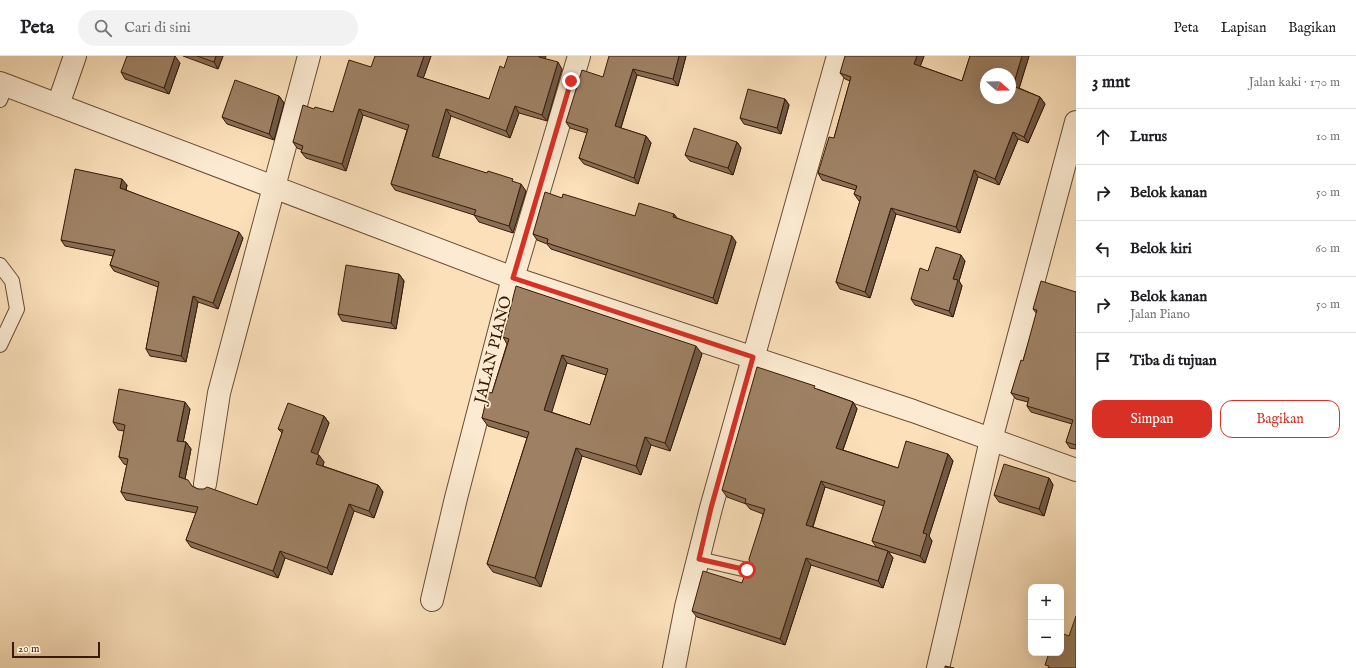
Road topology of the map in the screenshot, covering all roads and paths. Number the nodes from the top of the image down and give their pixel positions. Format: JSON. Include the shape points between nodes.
{"nodes":[{"id":1,"x":75,"y":56,"type":"edge"},
{"id":2,"x":309,"y":56,"type":"edge"},
{"id":3,"x":579,"y":56,"type":"edge"},
{"id":4,"x":838,"y":56,"type":"edge"},
{"id":5,"x":2,"y":90,"type":"edge"},
{"id":6,"x":58,"y":105,"type":"junction"},
{"id":7,"x":1076,"y":122,"type":"edge"},
{"id":8,"x":273,"y":187,"type":"junction"},
{"id":9,"x":0,"y":265,"type":"edge"},
{"id":10,"x":513,"y":278,"type":"junction"},
{"id":11,"x":0,"y":345,"type":"edge"},
{"id":12,"x":753,"y":357,"type":"junction"},
{"id":13,"x":991,"y":440,"type":"junction"},
{"id":14,"x":1076,"y":470,"type":"edge"},
{"id":15,"x":205,"y":484,"type":"dead end"},
{"id":16,"x":699,"y":559,"type":"junction"},
{"id":17,"x":747,"y":570,"type":"edge"},
{"id":18,"x":432,"y":600,"type":"dead end"},
{"id":19,"x":674,"y":668,"type":"edge"},
{"id":20,"x":938,"y":668,"type":"edge"}],
"edges":[{"from":1,"to":6,"type":"street"},
{"from":2,"to":8,"type":"street"},
{"from":3,"to":10,"type":"street","name":"JALAN PIANO"},
{"from":4,"to":12,"type":"street"},
{"from":5,"to":6,"type":"street"},
{"from":6,"to":8,"type":"street"},
{"from":7,"to":13,"type":"street"},
{"from":8,"to":10,"type":"street"},
{"from":8,"to":15,"type":"street","via":[[219,393]]},
{"from":9,"to":11,"type":"lane","via":[[12,281],[17,309]]},
{"from":10,"to":12,"type":"street"},
{"from":10,"to":18,"type":"street","name":"JALAN PIANO"},
{"from":12,"to":13,"type":"street"},
{"from":12,"to":16,"type":"street"},
{"from":13,"to":14,"type":"street"},
{"from":13,"to":20,"type":"street"},
{"from":16,"to":17,"type":"lane"},
{"from":16,"to":19,"type":"street"}]}
